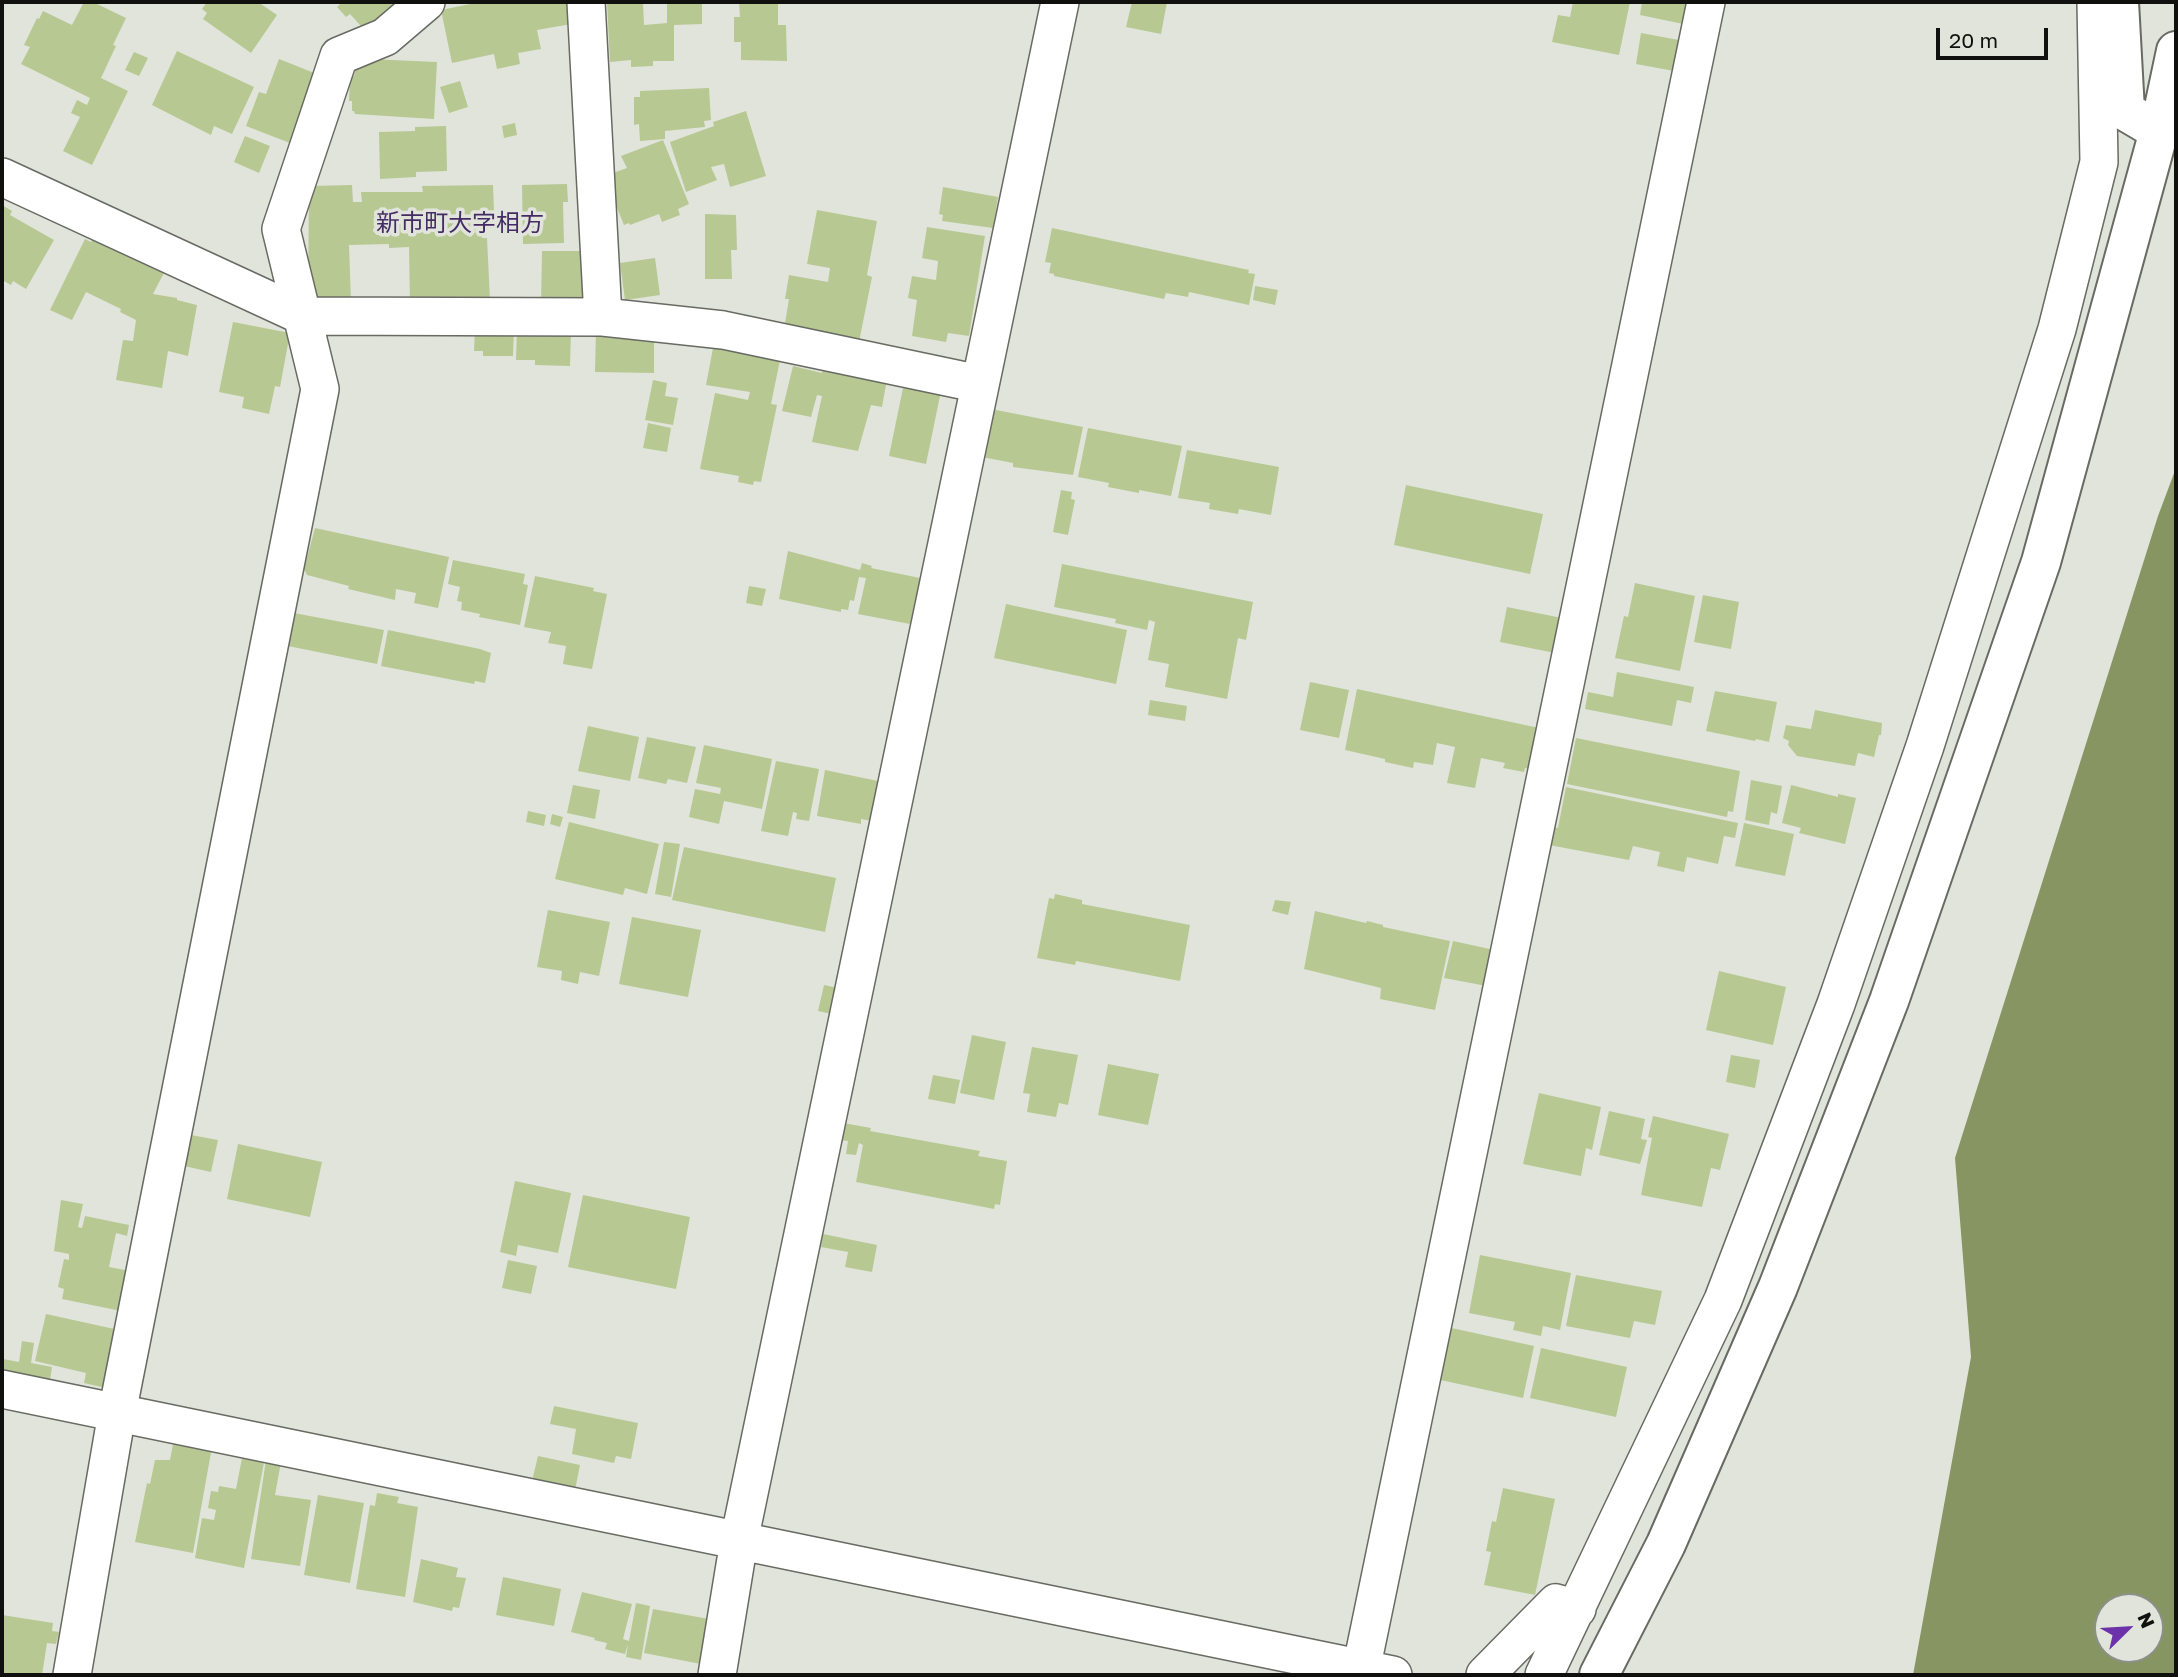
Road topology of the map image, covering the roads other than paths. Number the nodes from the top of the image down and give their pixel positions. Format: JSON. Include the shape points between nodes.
{"nodes":[{"id":1,"x":426,"y":2,"type":"edge"},
{"id":2,"x":586,"y":2,"type":"edge"},
{"id":3,"x":1060,"y":2,"type":"edge"},
{"id":4,"x":1706,"y":2,"type":"edge"},
{"id":5,"x":2096,"y":2,"type":"edge"},
{"id":6,"x":2119,"y":2,"type":"edge"},
{"id":7,"x":2176,"y":51,"type":"edge"},
{"id":8,"x":2159,"y":131,"type":"junction"},
{"id":9,"x":2,"y":177,"type":"edge"},
{"id":10,"x":303,"y":316,"type":"junction"},
{"id":11,"x":603,"y":317,"type":"junction"},
{"id":12,"x":980,"y":384,"type":"junction"},
{"id":13,"x":2,"y":1389,"type":"edge"},
{"id":14,"x":117,"y":1413,"type":"junction"},
{"id":15,"x":739,"y":1541,"type":"junction"},
{"id":16,"x":1577,"y":1609,"type":"junction"},
{"id":17,"x":1371,"y":1673,"type":"edge"},
{"id":18,"x":72,"y":1675,"type":"edge"},
{"id":19,"x":717,"y":1675,"type":"edge"},
{"id":20,"x":1485,"y":1675,"type":"edge"},
{"id":21,"x":1545,"y":1675,"type":"edge"},
{"id":22,"x":1599,"y":1675,"type":"edge"}],
"edges":[{"from":1,"to":10,"type":"street","via":[[385,37],[340,56],[281,229]]},
{"from":2,"to":11,"type":"street"},
{"from":3,"to":12,"type":"street"},
{"from":4,"to":17,"type":"street"},
{"from":5,"to":16,"type":"street","via":[[2099,162],[2057,329],[1929,733],[1836,1004],[1723,1300]]},
{"from":6,"to":8,"type":"street","via":[[2125,111]]},
{"from":7,"to":8,"type":"street"},
{"from":8,"to":22,"type":"street","via":[[2041,562],[1889,1001],[1778,1287],[1666,1544]]},
{"from":9,"to":10,"type":"street"},
{"from":10,"to":11,"type":"street"},
{"from":10,"to":14,"type":"street","via":[[320,389]]},
{"from":11,"to":12,"type":"street","via":[[723,330]]},
{"from":12,"to":15,"type":"street"},
{"from":13,"to":14,"type":"street"},
{"from":14,"to":15,"type":"street"},
{"from":14,"to":18,"type":"street"},
{"from":15,"to":17,"type":"street"},
{"from":15,"to":19,"type":"street"},
{"from":16,"to":20,"type":"street","via":[[1556,1603]]},
{"from":16,"to":21,"type":"street"}]}
